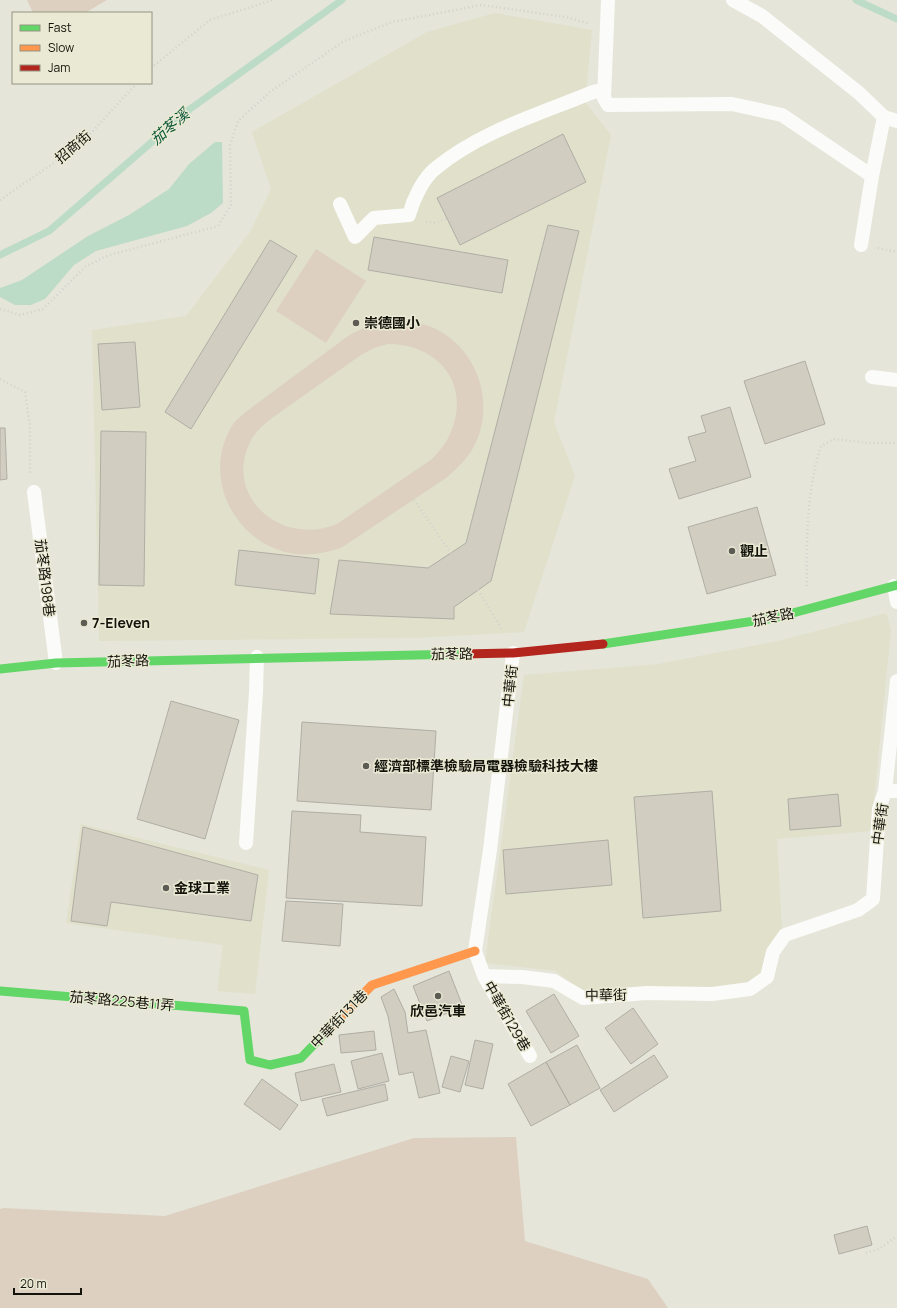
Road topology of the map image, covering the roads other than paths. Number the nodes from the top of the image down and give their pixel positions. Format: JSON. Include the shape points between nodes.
{"nodes":[{"id":1,"x":608,"y":0,"type":"edge"},
{"id":2,"x":733,"y":0,"type":"edge"},
{"id":3,"x":604,"y":90,"type":"junction"},
{"id":4,"x":890,"y":119,"type":"edge"},
{"id":5,"x":872,"y":176,"type":"junction"},
{"id":6,"x":340,"y":204,"type":"dead end"},
{"id":7,"x":861,"y":245,"type":"dead end"},
{"id":8,"x":872,"y":377,"type":"dead end"},
{"id":9,"x":897,"y":380,"type":"edge"},
{"id":10,"x":34,"y":492,"type":"road end"},
{"id":11,"x":895,"y":585,"type":"edge"},
{"id":12,"x":897,"y":602,"type":"edge"},
{"id":13,"x":513,"y":653,"type":"junction"},
{"id":14,"x":257,"y":657,"type":"junction"},
{"id":15,"x":56,"y":663,"type":"junction"},
{"id":16,"x":0,"y":669,"type":"edge"},
{"id":17,"x":897,"y":681,"type":"edge"},
{"id":18,"x":891,"y":791,"type":"edge"},
{"id":19,"x":246,"y":843,"type":"dead end"},
{"id":20,"x":474,"y":951,"type":"junction"},
{"id":21,"x":484,"y":976,"type":"junction"},
{"id":22,"x":0,"y":991,"type":"edge"},
{"id":23,"x":244,"y":1011,"type":"joint"},
{"id":24,"x":530,"y":1056,"type":"dead end"}],
"edges":[{"from":1,"to":3,"type":"lane"},
{"from":2,"to":4,"type":"lane","via":[[783,31]]},
{"from":3,"to":5,"type":"lane","via":[[604,98],[608,105],[732,104],[782,115]]},
{"from":3,"to":6,"type":"lane","via":[[521,120],[474,142],[435,169],[414,198],[409,215],[374,218],[355,237]]},
{"from":4,"to":5,"type":"lane"},
{"from":5,"to":7,"type":"lane"},
{"from":8,"to":9,"type":"lane"},
{"from":10,"to":15,"type":"lane","name":"茄苳路198巷"},
{"from":11,"to":12,"type":"lane"},
{"from":11,"to":13,"type":"street","name":"茄苳路","via":[[774,618],[605,644]]},
{"from":13,"to":14,"type":"street","name":"茄苳路"},
{"from":13,"to":20,"type":"lane","name":"中華街","via":[[491,842]]},
{"from":14,"to":15,"type":"street","name":"茄苳路"},
{"from":14,"to":19,"type":"lane"},
{"from":15,"to":16,"type":"street","name":"茄苳路"},
{"from":17,"to":18,"type":"lane","name":"中華街"},
{"from":18,"to":21,"type":"lane","name":"中華街","via":[[879,809],[873,899],[858,910],[785,935],[773,952],[767,977],[750,989],[712,994],[646,993],[583,998],[554,981]]},
{"from":20,"to":21,"type":"lane"},
{"from":20,"to":23,"type":"street","name":"中華街131巷","via":[[372,985],[301,1058],[270,1065],[250,1060]]},
{"from":21,"to":24,"type":"lane","name":"中華街129巷"},
{"from":22,"to":23,"type":"street","name":"茄苳路225巷11弄"}]}
